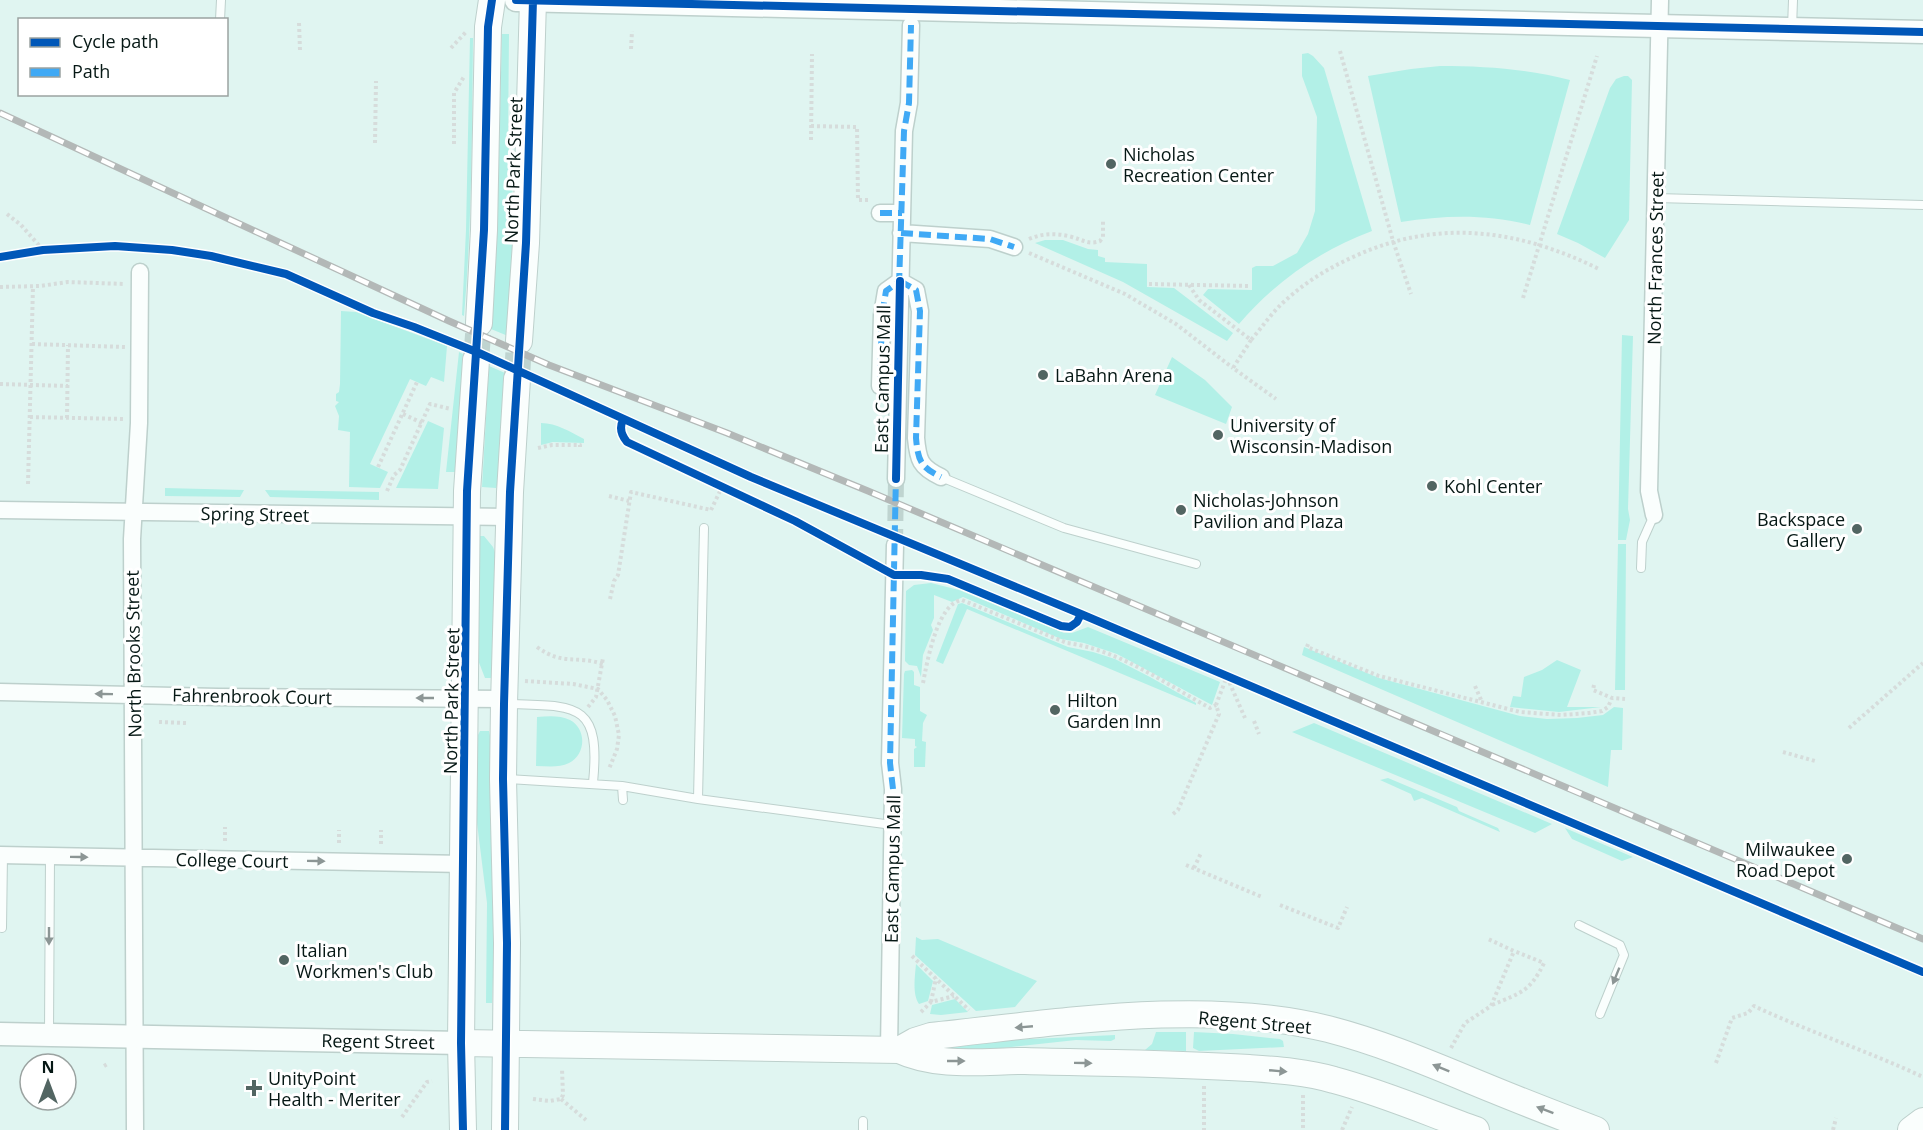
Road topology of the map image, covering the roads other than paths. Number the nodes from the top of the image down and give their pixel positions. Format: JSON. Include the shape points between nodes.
{"nodes":[{"id":1,"x":221,"y":0,"type":"edge"},
{"id":2,"x":492,"y":0,"type":"edge"},
{"id":3,"x":527,"y":0,"type":"edge"},
{"id":4,"x":1660,"y":0,"type":"edge"},
{"id":5,"x":1793,"y":0,"type":"edge"},
{"id":6,"x":1282,"y":9,"type":"edge"},
{"id":7,"x":220,"y":18,"type":"edge"},
{"id":8,"x":911,"y":25,"type":"dead end"},
{"id":9,"x":1660,"y":26,"type":"junction"},
{"id":10,"x":1792,"y":29,"type":"junction"},
{"id":11,"x":1923,"y":32,"type":"edge"},
{"id":12,"x":1656,"y":198,"type":"junction"},
{"id":13,"x":1923,"y":205,"type":"edge"},
{"id":14,"x":874,"y":207,"type":"road end"},
{"id":15,"x":902,"y":213,"type":"junction"},
{"id":16,"x":901,"y":233,"type":"junction"},
{"id":17,"x":1017,"y":248,"type":"road end"},
{"id":18,"x":135,"y":278,"type":"road end"},
{"id":19,"x":900,"y":281,"type":"junction"},
{"id":20,"x":479,"y":322,"type":"tunnel mouth"},
{"id":21,"x":519,"y":341,"type":"tunnel mouth"},
{"id":22,"x":476,"y":360,"type":"tunnel mouth"},
{"id":23,"x":517,"y":379,"type":"tunnel mouth"},
{"id":24,"x":880,"y":386,"type":"dead end"},
{"id":25,"x":941,"y":477,"type":"joint"},
{"id":26,"x":896,"y":478,"type":"tunnel mouth"},
{"id":27,"x":0,"y":510,"type":"edge"},
{"id":28,"x":135,"y":512,"type":"junction"},
{"id":29,"x":1654,"y":515,"type":"joint"},
{"id":30,"x":467,"y":517,"type":"junction"},
{"id":31,"x":509,"y":518,"type":"junction"},
{"id":32,"x":704,"y":528,"type":"road end"},
{"id":33,"x":895,"y":545,"type":"tunnel mouth"},
{"id":34,"x":1196,"y":564,"type":"dead end"},
{"id":35,"x":1641,"y":568,"type":"dead end"},
{"id":36,"x":0,"y":692,"type":"edge"},
{"id":37,"x":134,"y":694,"type":"junction"},
{"id":38,"x":466,"y":698,"type":"junction"},
{"id":39,"x":505,"y":702,"type":"junction"},
{"id":40,"x":503,"y":779,"type":"junction"},
{"id":41,"x":593,"y":783,"type":"junction"},
{"id":42,"x":622,"y":786,"type":"junction"},
{"id":43,"x":698,"y":799,"type":"junction"},
{"id":44,"x":623,"y":800,"type":"dead end"},
{"id":45,"x":892,"y":825,"type":"junction"},
{"id":46,"x":1,"y":855,"type":"edge"},
{"id":47,"x":50,"y":856,"type":"junction"},
{"id":48,"x":135,"y":858,"type":"junction"},
{"id":49,"x":464,"y":864,"type":"junction"},
{"id":50,"x":1579,"y":925,"type":"dead end"},
{"id":51,"x":2,"y":928,"type":"dead end"},
{"id":52,"x":1600,"y":1014,"type":"dead end"},
{"id":53,"x":0,"y":1034,"type":"edge"},
{"id":54,"x":49,"y":1035,"type":"junction"},
{"id":55,"x":136,"y":1037,"type":"junction"},
{"id":56,"x":461,"y":1043,"type":"junction"},
{"id":57,"x":506,"y":1043,"type":"junction"},
{"id":58,"x":894,"y":1050,"type":"junction"},
{"id":59,"x":1923,"y":1121,"type":"edge"},
{"id":60,"x":135,"y":1130,"type":"edge"},
{"id":61,"x":463,"y":1130,"type":"edge"},
{"id":62,"x":505,"y":1130,"type":"edge"},
{"id":63,"x":1476,"y":1130,"type":"edge"},
{"id":64,"x":1596,"y":1130,"type":"edge"},
{"id":65,"x":1911,"y":1130,"type":"edge"}],
"edges":[{"from":1,"to":7,"type":"lane"},
{"from":2,"to":20,"type":"main road","name":"North Park Street"},
{"from":3,"to":6,"type":"street"},
{"from":3,"to":21,"type":"main road","name":"North Park Street","via":[[526,243]]},
{"from":4,"to":9,"type":"street","name":"North Frances Street"},
{"from":5,"to":10,"type":"lane"},
{"from":6,"to":9,"type":"street"},
{"from":8,"to":15,"type":"street","name":"East Campus Mall"},
{"from":9,"to":10,"type":"street"},
{"from":9,"to":12,"type":"street","name":"North Frances Street"},
{"from":10,"to":11,"type":"street"},
{"from":12,"to":13,"type":"lane"},
{"from":12,"to":29,"type":"street","name":"North Frances Street","via":[[1649,492]]},
{"from":14,"to":15,"type":"street"},
{"from":15,"to":16,"type":"street","name":"East Campus Mall"},
{"from":16,"to":17,"type":"street","via":[[990,239]]},
{"from":16,"to":19,"type":"street","name":"East Campus Mall"},
{"from":18,"to":28,"type":"street","name":"North Brooks Street","via":[[140,348]]},
{"from":19,"to":24,"type":"street","via":[[886,291]]},
{"from":19,"to":25,"type":"street","via":[[916,290],[920,311],[918,454],[928,471]]},
{"from":19,"to":26,"type":"street","name":"East Campus Mall"},
{"from":22,"to":30,"type":"main road","name":"North Park Street"},
{"from":23,"to":31,"type":"main road"},
{"from":25,"to":34,"type":"lane","via":[[1064,528]]},
{"from":27,"to":28,"type":"street","name":"Spring Street"},
{"from":28,"to":30,"type":"street","name":"Spring Street"},
{"from":28,"to":37,"type":"street","name":"North Brooks Street"},
{"from":29,"to":35,"type":"lane","via":[[1642,542]]},
{"from":30,"to":31,"type":"street","name":"Spring Street"},
{"from":30,"to":38,"type":"main road","name":"North Park Street"},
{"from":31,"to":39,"type":"main road"},
{"from":32,"to":43,"type":"lane"},
{"from":33,"to":45,"type":"street","name":"East Campus Mall"},
{"from":37,"to":36,"type":"street","name":"Fahrenbrook Court","one_way":true},
{"from":38,"to":37,"type":"street","name":"Fahrenbrook Court","one_way":true},
{"from":37,"to":48,"type":"street","name":"North Brooks Street"},
{"from":38,"to":39,"type":"street","name":"Fahrenbrook Court"},
{"from":38,"to":49,"type":"main road","name":"North Park Street"},
{"from":39,"to":40,"type":"main road"},
{"from":39,"to":41,"type":"lane","via":[[571,708],[581,714],[592,733]]},
{"from":40,"to":41,"type":"lane"},
{"from":40,"to":57,"type":"main road"},
{"from":41,"to":42,"type":"lane"},
{"from":42,"to":43,"type":"lane"},
{"from":42,"to":44,"type":"lane"},
{"from":43,"to":45,"type":"lane"},
{"from":45,"to":58,"type":"street","name":"East Campus Mall"},
{"from":46,"to":47,"type":"street","name":"College Court"},
{"from":46,"to":51,"type":"lane"},
{"from":47,"to":48,"type":"street","name":"College Court","one_way":true},
{"from":47,"to":54,"type":"lane","one_way":true},
{"from":48,"to":49,"type":"street","name":"College Court","one_way":true},
{"from":48,"to":55,"type":"street","name":"North Brooks Street"},
{"from":49,"to":56,"type":"main road","name":"North Park Street"},
{"from":50,"to":52,"type":"lane","one_way":true,"via":[[1620,945],[1624,955]]},
{"from":53,"to":54,"type":"street","name":"Regent Street"},
{"from":54,"to":55,"type":"street","name":"Regent Street"},
{"from":55,"to":56,"type":"street","name":"Regent Street"},
{"from":55,"to":60,"type":"street","name":"North Brooks Street"},
{"from":56,"to":57,"type":"main road","name":"Regent Street"},
{"from":56,"to":61,"type":"main road","name":"North Park Street"},
{"from":57,"to":58,"type":"main road","name":"Regent Street"},
{"from":57,"to":62,"type":"main road"},
{"from":58,"to":63,"type":"main road","name":"Regent Street","one_way":true,"via":[[931,1061],[1190,1065],[1290,1072],[1333,1079]]},
{"from":64,"to":58,"type":"main road","name":"Regent Street","one_way":true,"via":[[1404,1053],[1328,1029],[1289,1022],[1145,1015],[931,1036]]},
{"from":59,"to":65,"type":"main road"}]}
